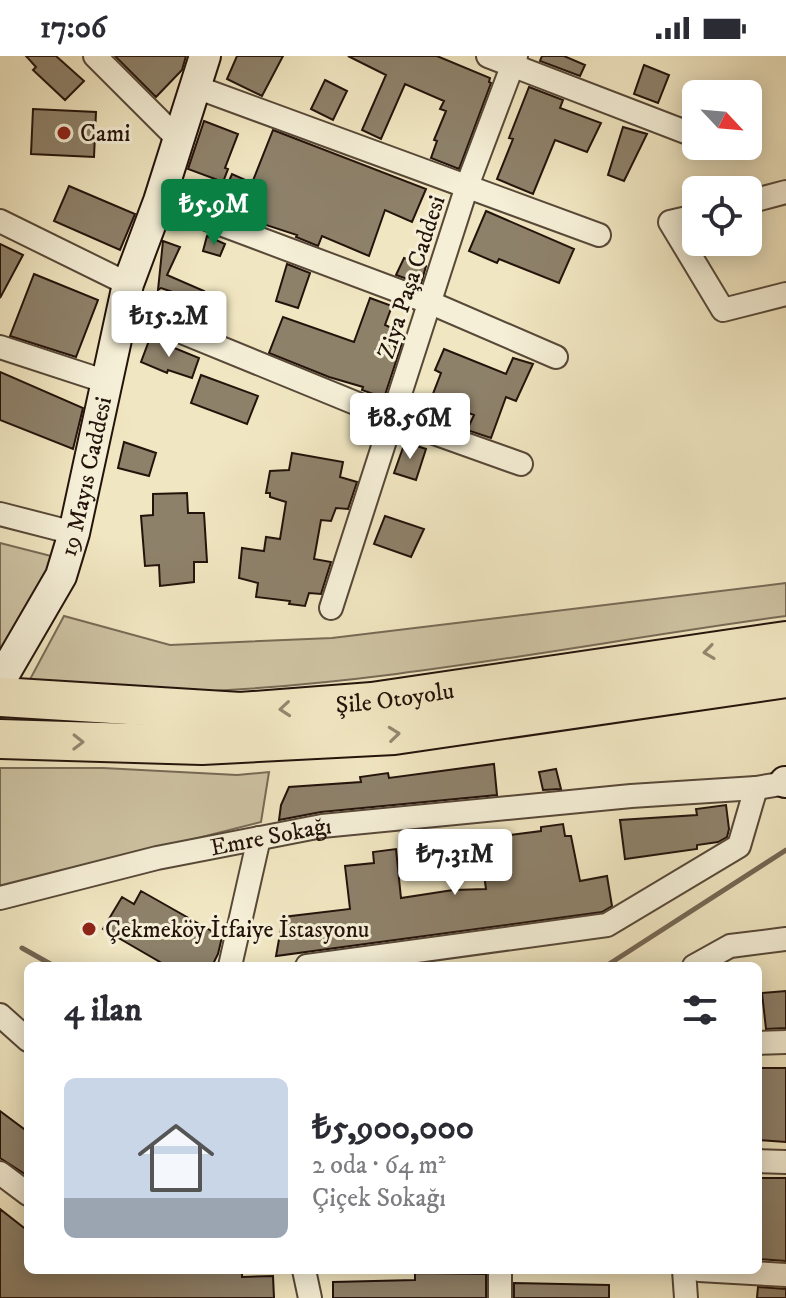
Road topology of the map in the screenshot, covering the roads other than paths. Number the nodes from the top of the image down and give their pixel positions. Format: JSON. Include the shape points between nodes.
{"nodes":[{"id":1,"x":95,"y":56,"type":"edge"},
{"id":2,"x":205,"y":56,"type":"edge"},
{"id":3,"x":488,"y":56,"type":"edge"},
{"id":4,"x":515,"y":61,"type":"edge"},
{"id":5,"x":196,"y":87,"type":"junction"},
{"id":6,"x":682,"y":130,"type":"edge"},
{"id":7,"x":178,"y":139,"type":"junction"},
{"id":8,"x":467,"y":186,"type":"junction"},
{"id":9,"x":786,"y":192,"type":"edge"},
{"id":10,"x":762,"y":198,"type":"edge"},
{"id":11,"x":159,"y":201,"type":"junction"},
{"id":12,"x":682,"y":219,"type":"edge"},
{"id":13,"x":0,"y":221,"type":"edge"},
{"id":14,"x":599,"y":235,"type":"dead end"},
{"id":15,"x":682,"y":242,"type":"edge"},
{"id":16,"x":690,"y":256,"type":"edge"},
{"id":17,"x":786,"y":294,"type":"edge"},
{"id":18,"x":126,"y":296,"type":"junction"},
{"id":19,"x":431,"y":303,"type":"junction"},
{"id":20,"x":0,"y":347,"type":"edge"},
{"id":21,"x":556,"y":357,"type":"dead end"},
{"id":22,"x":107,"y":382,"type":"junction"},
{"id":23,"x":392,"y":418,"type":"junction"},
{"id":24,"x":521,"y":464,"type":"dead end"},
{"id":25,"x":0,"y":514,"type":"edge"},
{"id":26,"x":74,"y":533,"type":"junction"},
{"id":27,"x":331,"y":608,"type":"dead end"},
{"id":28,"x":786,"y":641,"type":"edge"},
{"id":29,"x":7,"y":670,"type":"edge"},
{"id":30,"x":786,"y":678,"type":"edge"},
{"id":31,"x":0,"y":697,"type":"edge"},
{"id":32,"x":0,"y":739,"type":"edge"},
{"id":33,"x":786,"y":782,"type":"edge"},
{"id":34,"x":756,"y":788,"type":"junction"},
{"id":35,"x":259,"y":838,"type":"junction"},
{"id":36,"x":0,"y":898,"type":"edge"},
{"id":37,"x":786,"y":939,"type":"edge"},
{"id":38,"x":231,"y":962,"type":"edge"},
{"id":39,"x":336,"y":962,"type":"edge"},
{"id":40,"x":701,"y":962,"type":"edge"},
{"id":41,"x":0,"y":1015,"type":"edge"},
{"id":42,"x":24,"y":1036,"type":"edge"},
{"id":43,"x":786,"y":1042,"type":"edge"},
{"id":44,"x":762,"y":1043,"type":"edge"},
{"id":45,"x":762,"y":1161,"type":"edge"},
{"id":46,"x":786,"y":1162,"type":"edge"},
{"id":47,"x":0,"y":1173,"type":"edge"},
{"id":48,"x":24,"y":1191,"type":"edge"},
{"id":49,"x":305,"y":1274,"type":"edge"},
{"id":50,"x":500,"y":1274,"type":"edge"},
{"id":51,"x":684,"y":1274,"type":"edge"},
{"id":52,"x":762,"y":1274,"type":"edge"},
{"id":53,"x":786,"y":1275,"type":"edge"},
{"id":54,"x":310,"y":1298,"type":"edge"},
{"id":55,"x":500,"y":1298,"type":"edge"},
{"id":56,"x":686,"y":1298,"type":"edge"}],
"edges":[{"from":1,"to":7,"type":"street"},
{"from":2,"to":5,"type":"street","name":"19 Mayıs Caddesi"},
{"from":3,"to":4,"type":"street"},
{"from":4,"to":6,"type":"street"},
{"from":4,"to":8,"type":"street","name":"Ziya Paşa Caddesi"},
{"from":5,"to":7,"type":"street","name":"19 Mayıs Caddesi"},
{"from":5,"to":8,"type":"street"},
{"from":7,"to":11,"type":"street","name":"19 Mayıs Caddesi"},
{"from":8,"to":14,"type":"street"},
{"from":8,"to":19,"type":"street","name":"Ziya Paşa Caddesi"},
{"from":9,"to":10,"type":"street"},
{"from":11,"to":18,"type":"street","name":"19 Mayıs Caddesi"},
{"from":11,"to":19,"type":"street"},
{"from":12,"to":15,"type":"street","via":[[670,222]]},
{"from":13,"to":18,"type":"street"},
{"from":16,"to":17,"type":"street","via":[[723,310]]},
{"from":18,"to":22,"type":"street","name":"19 Mayıs Caddesi"},
{"from":18,"to":23,"type":"street"},
{"from":19,"to":21,"type":"street"},
{"from":19,"to":23,"type":"street","name":"Ziya Paşa Caddesi"},
{"from":20,"to":22,"type":"street"},
{"from":22,"to":26,"type":"street","name":"19 Mayıs Caddesi"},
{"from":23,"to":24,"type":"street"},
{"from":23,"to":27,"type":"street","name":"Ziya Paşa Caddesi"},
{"from":25,"to":26,"type":"street"},
{"from":26,"to":29,"type":"street","name":"19 Mayıs Caddesi","via":[[61,576]]},
{"from":28,"to":31,"type":"highway","name":"Şile Otoyolu","one_way":true,"via":[[372,702],[240,712]]},
{"from":32,"to":30,"type":"highway","name":"Şile Otoyolu","one_way":true,"via":[[202,745],[394,735]]},
{"from":33,"to":34,"type":"street","name":"Emre Sokağı"},
{"from":34,"to":35,"type":"street","name":"Emre Sokağı","via":[[322,826]]},
{"from":34,"to":39,"type":"street","via":[[739,846],[607,925]]},
{"from":35,"to":36,"type":"street","name":"Emre Sokağı"},
{"from":35,"to":38,"type":"street"},
{"from":37,"to":40,"type":"street","via":[[730,946]]},
{"from":41,"to":42,"type":"street"},
{"from":43,"to":44,"type":"street"},
{"from":45,"to":46,"type":"street"},
{"from":47,"to":48,"type":"street"},
{"from":49,"to":54,"type":"street"},
{"from":50,"to":55,"type":"street"},
{"from":51,"to":56,"type":"street"},
{"from":52,"to":53,"type":"street"}]}
